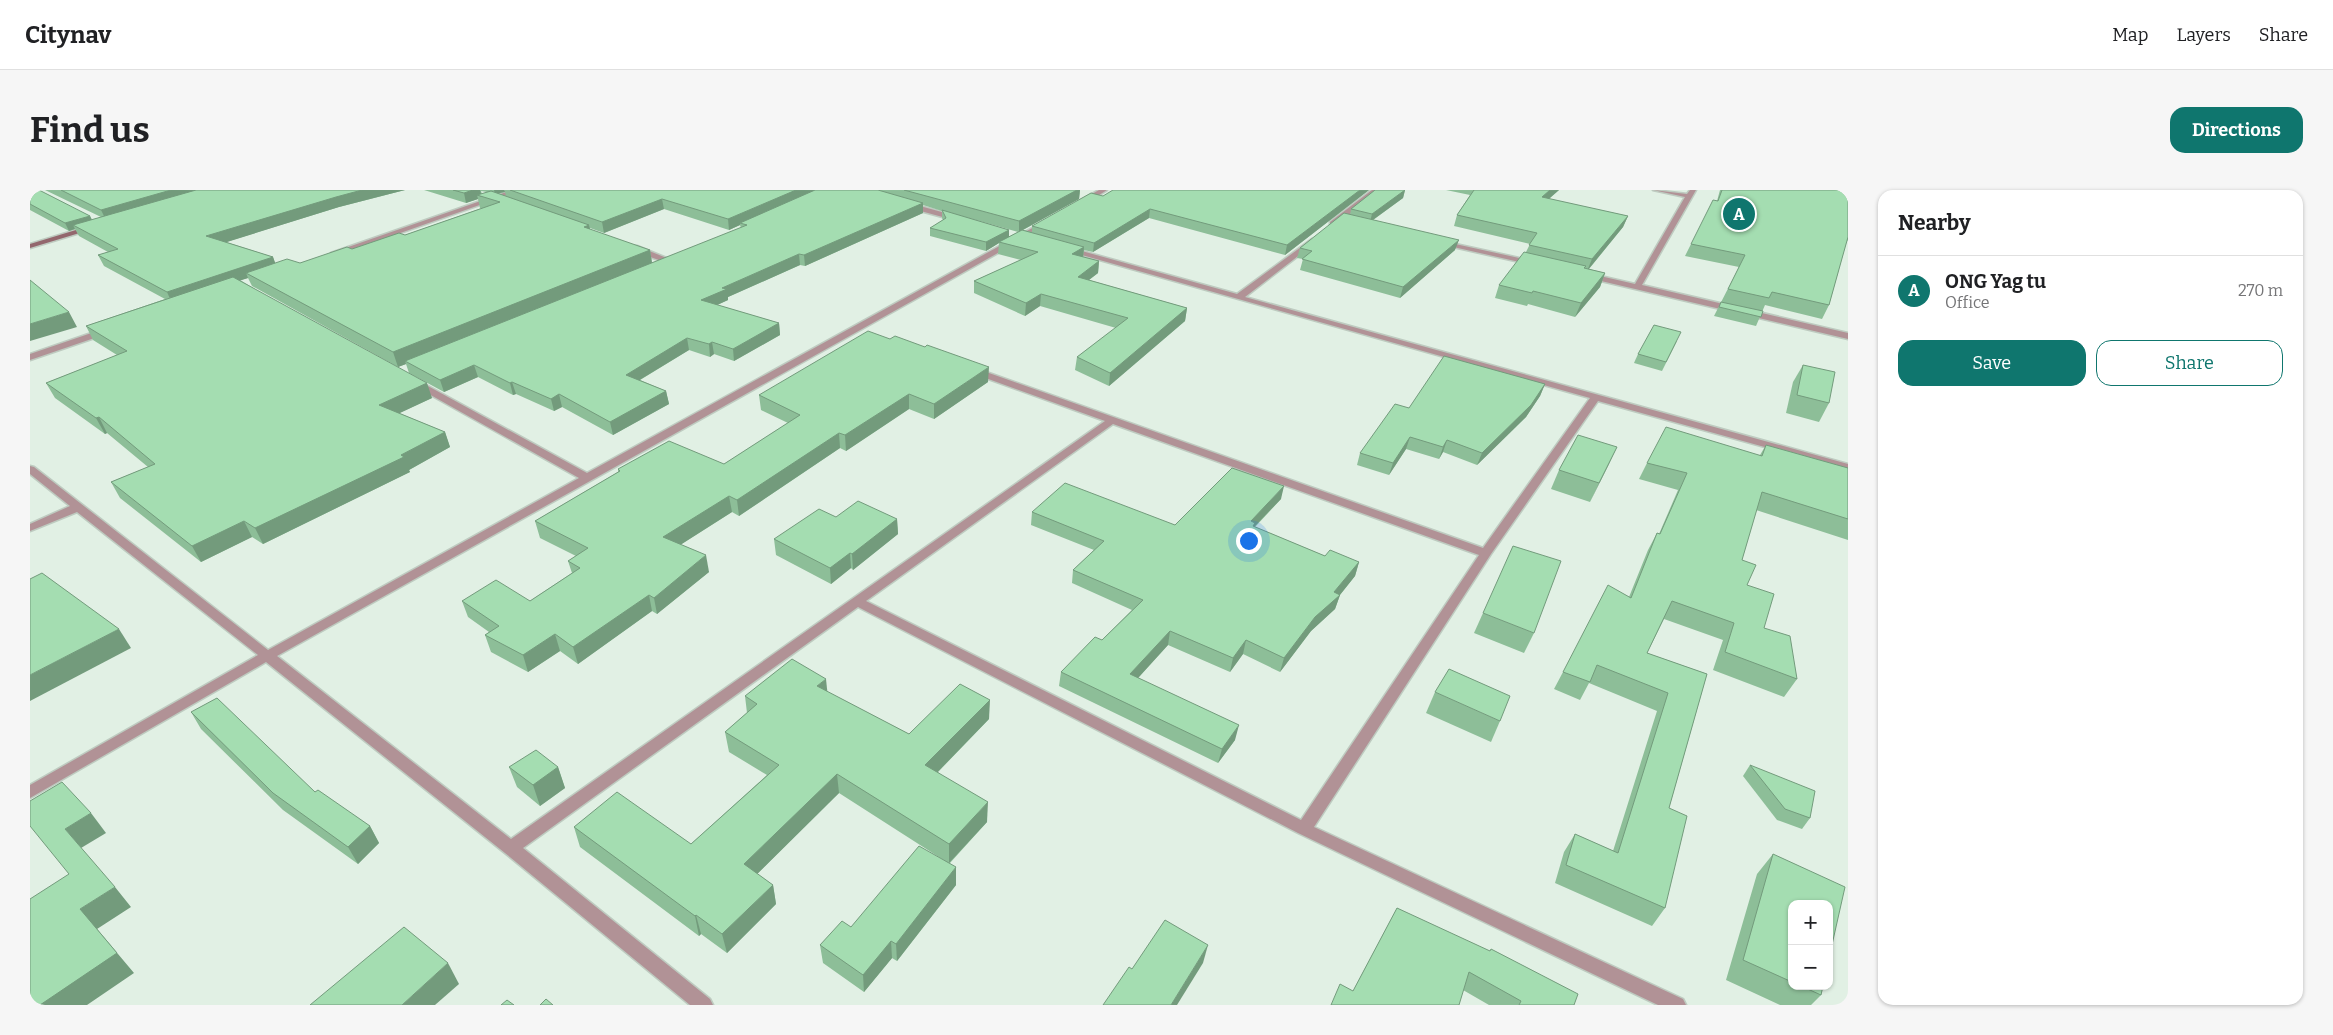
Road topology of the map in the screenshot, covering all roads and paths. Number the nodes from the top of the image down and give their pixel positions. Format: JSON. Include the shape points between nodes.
{"nodes":[{"id":1,"x":519,"y":190,"type":"edge"},
{"id":2,"x":1104,"y":190,"type":"edge"},
{"id":3,"x":1376,"y":190,"type":"edge"},
{"id":4,"x":1656,"y":190,"type":"edge"},
{"id":5,"x":478,"y":193,"type":"edge"},
{"id":6,"x":1691,"y":193,"type":"edge"},
{"id":7,"x":494,"y":198,"type":"junction"},
{"id":8,"x":503,"y":202,"type":"edge"},
{"id":9,"x":900,"y":203,"type":"edge"},
{"id":10,"x":1071,"y":209,"type":"edge"},
{"id":11,"x":1054,"y":218,"type":"edge"},
{"id":12,"x":1340,"y":219,"type":"junction"},
{"id":13,"x":965,"y":221,"type":"edge"},
{"id":14,"x":1350,"y":221,"type":"edge"},
{"id":15,"x":96,"y":227,"type":"edge"},
{"id":16,"x":1325,"y":231,"type":"edge"},
{"id":17,"x":1002,"y":232,"type":"edge"},
{"id":18,"x":1317,"y":237,"type":"edge"},
{"id":19,"x":1026,"y":238,"type":"junction"},
{"id":20,"x":1427,"y":239,"type":"edge"},
{"id":21,"x":623,"y":244,"type":"edge"},
{"id":22,"x":30,"y":246,"type":"edge"},
{"id":23,"x":1059,"y":248,"type":"edge"},
{"id":24,"x":325,"y":257,"type":"edge"},
{"id":25,"x":678,"y":257,"type":"edge"},
{"id":26,"x":670,"y":261,"type":"junction"},
{"id":27,"x":660,"y":265,"type":"edge"},
{"id":28,"x":1542,"y":265,"type":"edge"},
{"id":29,"x":1580,"y":273,"type":"edge"},
{"id":30,"x":1638,"y":286,"type":"junction"},
{"id":31,"x":1238,"y":298,"type":"junction"},
{"id":32,"x":113,"y":329,"type":"edge"},
{"id":33,"x":855,"y":329,"type":"junction"},
{"id":34,"x":873,"y":335,"type":"edge"},
{"id":35,"x":1848,"y":336,"type":"edge"},
{"id":36,"x":30,"y":357,"type":"edge"},
{"id":37,"x":965,"y":368,"type":"edge"},
{"id":38,"x":407,"y":378,"type":"edge"},
{"id":39,"x":1595,"y":398,"type":"junction"},
{"id":40,"x":1112,"y":420,"type":"junction"},
{"id":41,"x":1848,"y":467,"type":"edge"},
{"id":42,"x":30,"y":469,"type":"edge"},
{"id":43,"x":587,"y":478,"type":"junction"},
{"id":44,"x":78,"y":507,"type":"junction"},
{"id":45,"x":30,"y":528,"type":"edge"},
{"id":46,"x":1486,"y":552,"type":"junction"},
{"id":47,"x":857,"y":602,"type":"junction"},
{"id":48,"x":267,"y":656,"type":"junction"},
{"id":49,"x":30,"y":792,"type":"edge"},
{"id":50,"x":1304,"y":830,"type":"junction"},
{"id":51,"x":510,"y":848,"type":"junction"},
{"id":52,"x":704,"y":1005,"type":"edge"},
{"id":53,"x":1677,"y":1005,"type":"edge"}],
"edges":[{"from":1,"to":7,"type":"street"},
{"from":2,"to":10,"type":"street"},
{"from":3,"to":12,"type":"street"},
{"from":4,"to":6,"type":"street"},
{"from":5,"to":7,"type":"street"},
{"from":6,"to":30,"type":"street"},
{"from":7,"to":8,"type":"street"},
{"from":7,"to":24,"type":"street"},
{"from":9,"to":13,"type":"street"},
{"from":11,"to":19,"type":"street"},
{"from":12,"to":14,"type":"street"},
{"from":12,"to":16,"type":"street"},
{"from":15,"to":22,"type":"street"},
{"from":17,"to":19,"type":"street"},
{"from":18,"to":31,"type":"street"},
{"from":19,"to":33,"type":"street"},
{"from":20,"to":28,"type":"street"},
{"from":21,"to":26,"type":"street"},
{"from":23,"to":31,"type":"street"},
{"from":25,"to":26,"type":"street"},
{"from":26,"to":27,"type":"street"},
{"from":29,"to":30,"type":"street"},
{"from":30,"to":35,"type":"street"},
{"from":31,"to":39,"type":"street"},
{"from":32,"to":36,"type":"street"},
{"from":33,"to":34,"type":"street"},
{"from":33,"to":43,"type":"street"},
{"from":37,"to":40,"type":"street"},
{"from":38,"to":43,"type":"street"},
{"from":39,"to":41,"type":"street"},
{"from":39,"to":46,"type":"street"},
{"from":40,"to":46,"type":"street"},
{"from":40,"to":47,"type":"street"},
{"from":42,"to":44,"type":"street"},
{"from":43,"to":48,"type":"street"},
{"from":44,"to":45,"type":"street"},
{"from":44,"to":48,"type":"street"},
{"from":46,"to":50,"type":"street"},
{"from":47,"to":50,"type":"street"},
{"from":47,"to":51,"type":"street"},
{"from":48,"to":49,"type":"street"},
{"from":48,"to":51,"type":"street"},
{"from":50,"to":53,"type":"street"},
{"from":51,"to":52,"type":"street"}]}
